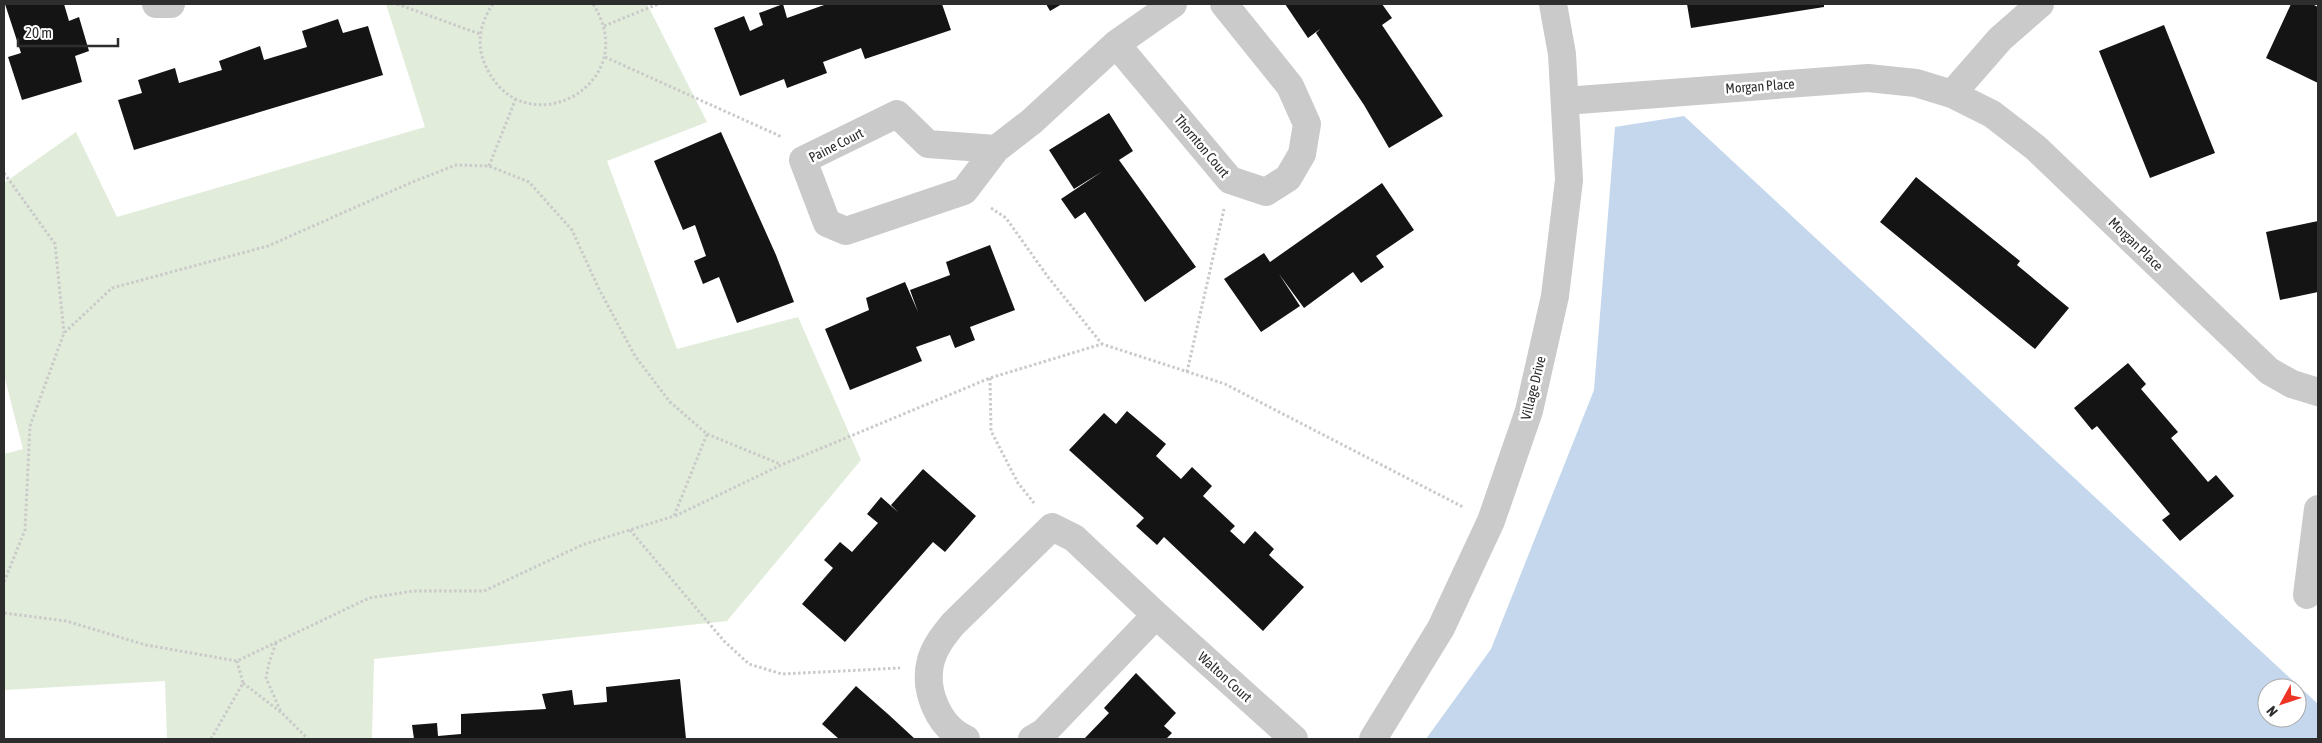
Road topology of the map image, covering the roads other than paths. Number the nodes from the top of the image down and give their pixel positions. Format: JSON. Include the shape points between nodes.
{"nodes":[{"id":1,"x":156,"y":4,"type":"edge"},
{"id":2,"x":171,"y":4,"type":"edge"},
{"id":3,"x":1224,"y":4,"type":"edge"},
{"id":4,"x":1553,"y":4,"type":"edge"},
{"id":5,"x":2040,"y":4,"type":"edge"},
{"id":6,"x":1164,"y":6,"type":"edge"},
{"id":7,"x":1116,"y":44,"type":"junction"},
{"id":8,"x":1952,"y":94,"type":"junction"},
{"id":9,"x":1565,"y":101,"type":"junction"},
{"id":10,"x":996,"y":149,"type":"junction"},
{"id":11,"x":2318,"y":392,"type":"edge"},
{"id":12,"x":2318,"y":509,"type":"edge"},
{"id":13,"x":2307,"y":595,"type":"dead end"},
{"id":14,"x":1156,"y":616,"type":"junction"},
{"id":15,"x":966,"y":739,"type":"edge"},
{"id":16,"x":1032,"y":739,"type":"edge"},
{"id":17,"x":1294,"y":739,"type":"edge"},
{"id":18,"x":1373,"y":739,"type":"edge"}],
"edges":[{"from":1,"to":2,"type":"street"},
{"from":3,"to":7,"type":"street","name":"Thornton Court","via":[[1290,86],[1307,124],[1302,154],[1288,178],[1266,192],[1230,180]]},
{"from":4,"to":9,"type":"street","name":"Village Drive","via":[[1562,54]]},
{"from":5,"to":8,"type":"street","via":[[2000,39]]},
{"from":6,"to":7,"type":"street"},
{"from":7,"to":10,"type":"street","via":[[1031,122]]},
{"from":8,"to":9,"type":"street","name":"Morgan Place","via":[[1916,83],[1868,78]]},
{"from":8,"to":11,"type":"street","name":"Morgan Place","via":[[1992,114],[2036,148],[2269,371],[2292,384]]},
{"from":9,"to":18,"type":"street","name":"Village Drive","via":[[1569,180],[1555,296],[1529,411],[1491,521],[1442,628]]},
{"from":10,"to":10,"type":"street","name":"Paine Court","via":[[964,191],[846,230],[827,223],[804,160],[896,114],[928,144]]},
{"from":12,"to":13,"type":"street"},
{"from":14,"to":15,"type":"street","name":"Walton Court","via":[[1074,538],[1052,527],[954,624],[940,640],[931,660],[929,682],[933,703],[944,722]]},
{"from":14,"to":16,"type":"street","via":[[1044,732]]},
{"from":14,"to":17,"type":"street","name":"Walton Court"}]}
